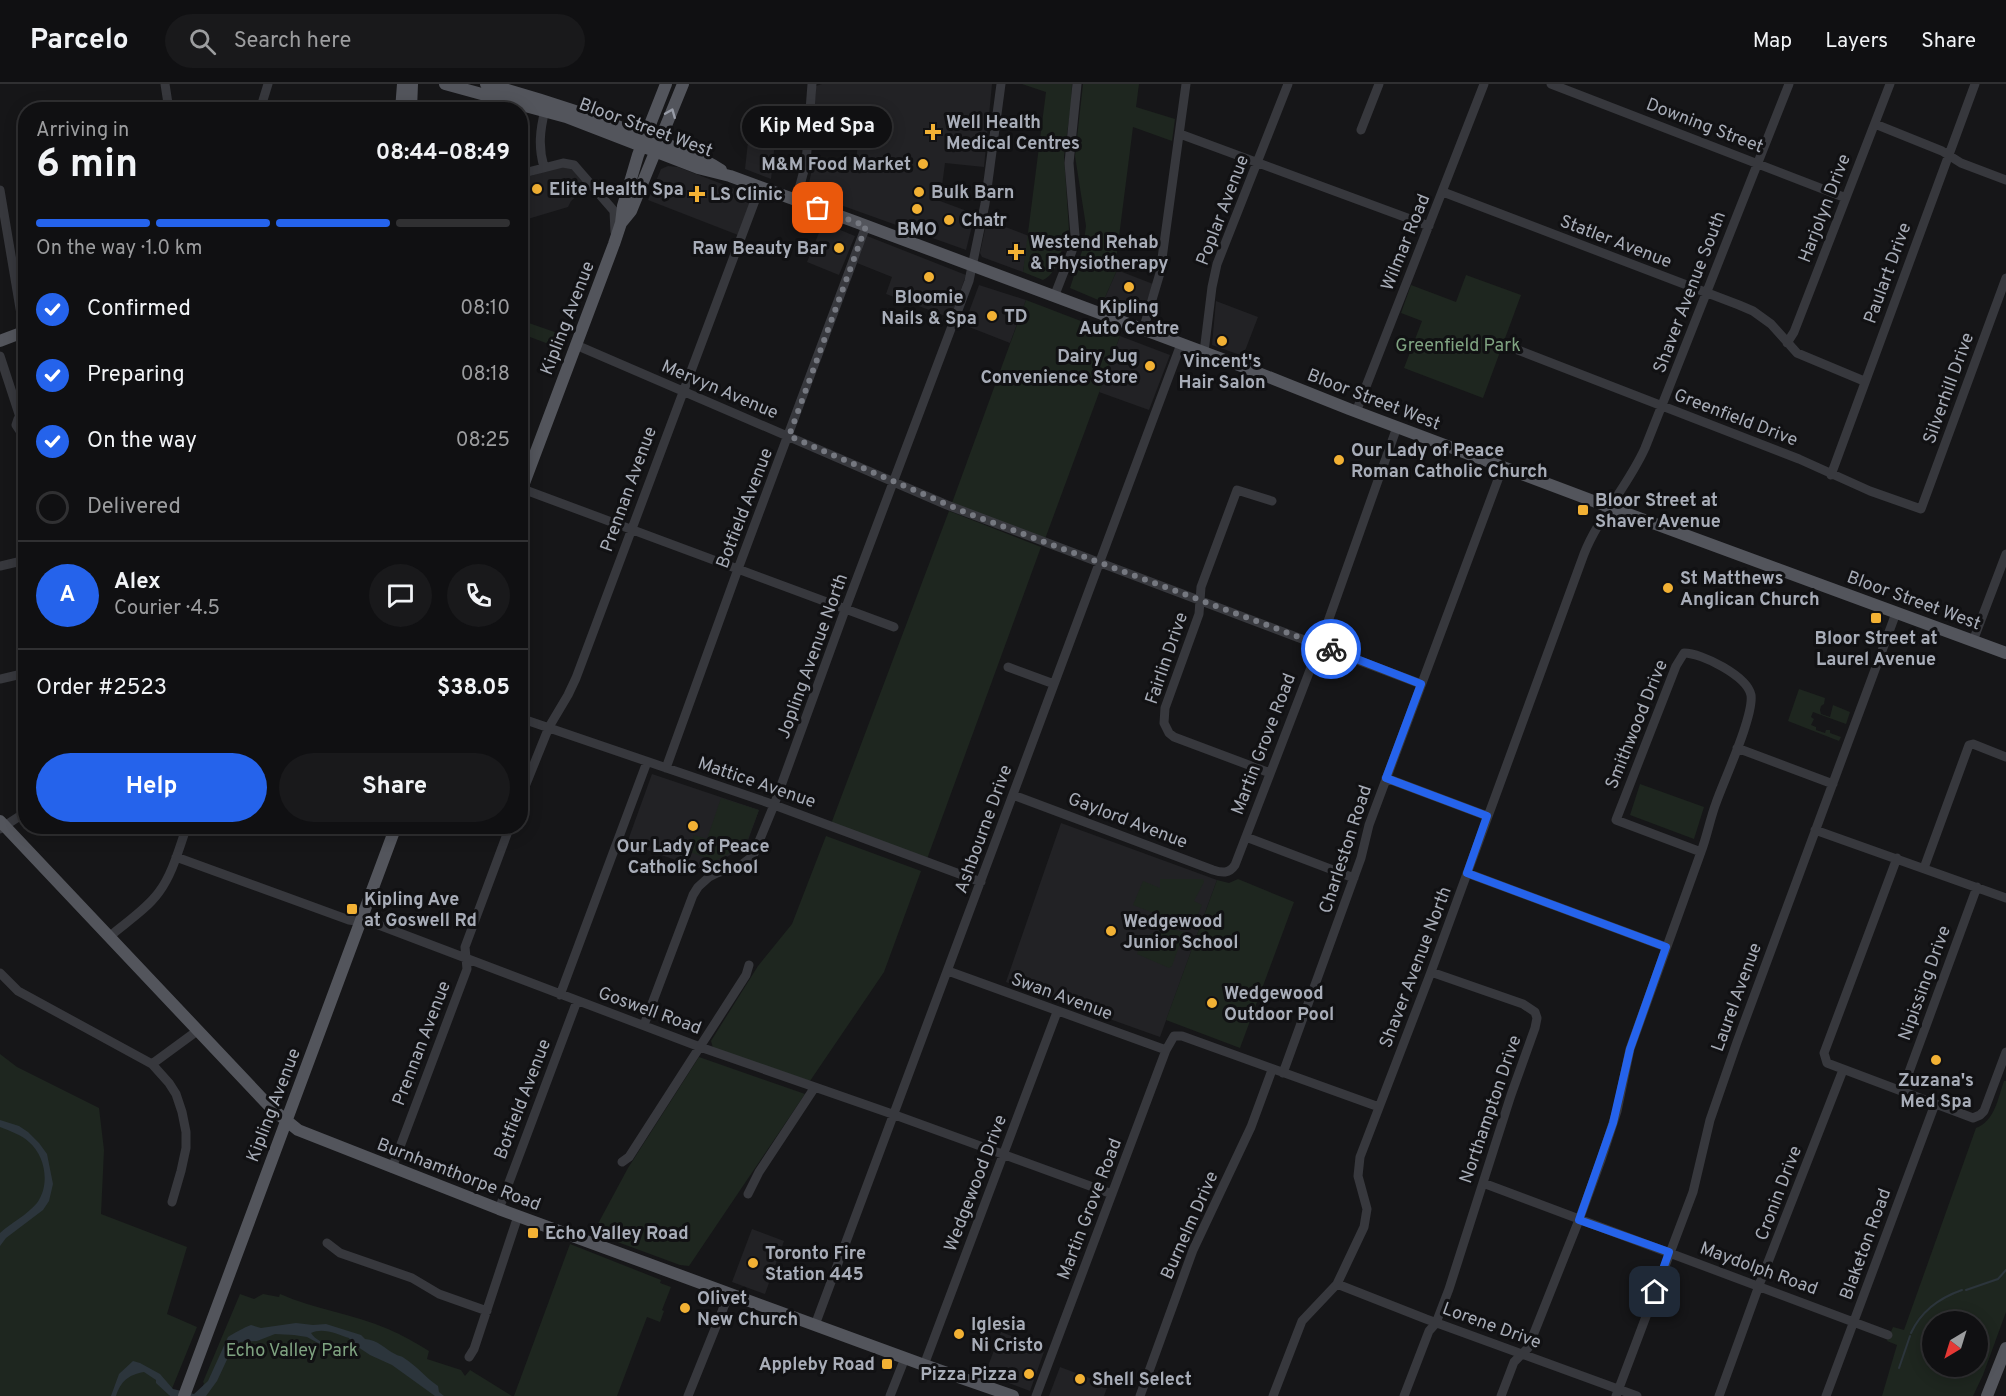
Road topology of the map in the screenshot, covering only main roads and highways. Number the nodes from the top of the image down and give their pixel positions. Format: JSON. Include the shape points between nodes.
{"nodes":[{"id":1,"x":403,"y":84,"type":"edge"},
{"id":2,"x":412,"y":84,"type":"edge"},
{"id":3,"x":445,"y":84,"type":"edge"},
{"id":4,"x":486,"y":84,"type":"edge"},
{"id":5,"x":666,"y":84,"type":"edge"},
{"id":6,"x":683,"y":84,"type":"edge"},
{"id":7,"x":402,"y":102,"type":"edge"},
{"id":8,"x":411,"y":102,"type":"edge"},
{"id":9,"x":514,"y":102,"type":"edge"},
{"id":10,"x":528,"y":106,"type":"edge"},
{"id":11,"x":644,"y":141,"type":"junction"},
{"id":12,"x":657,"y":146,"type":"junction"},
{"id":13,"x":621,"y":223,"type":"junction"},
{"id":14,"x":18,"y":335,"type":"edge"},
{"id":15,"x":0,"y":341,"type":"edge"},
{"id":16,"x":528,"y":472,"type":"edge"},
{"id":17,"x":2006,"y":653,"type":"edge"},
{"id":18,"x":2,"y":825,"type":"edge"},
{"id":19,"x":393,"y":834,"type":"edge"},
{"id":20,"x":286,"y":1122,"type":"junction"},
{"id":21,"x":2006,"y":1348,"type":"edge"},
{"id":22,"x":184,"y":1396,"type":"edge"},
{"id":23,"x":1013,"y":1396,"type":"edge"},
{"id":24,"x":1987,"y":1396,"type":"edge"}],
"edges":[{"from":1,"to":7,"type":"main road"},
{"from":2,"to":8,"type":"main road"},
{"from":3,"to":9,"type":"main road","name":"Bloor Street West"},
{"from":4,"to":11,"type":"main road","name":"Bloor Street West","via":[[568,108]]},
{"from":5,"to":11,"type":"main road","name":"Kipling Avenue"},
{"from":12,"to":6,"type":"main road","name":"Kipling Avenue","one_way":true},
{"from":10,"to":11,"type":"main road","name":"Bloor Street West"},
{"from":11,"to":12,"type":"main road","name":"Bloor Street West"},
{"from":11,"to":13,"type":"main road","name":"Kipling Avenue"},
{"from":12,"to":13,"type":"main road","name":"Kipling Avenue","via":[[631,211]]},
{"from":12,"to":17,"type":"main road","name":"Bloor Street West","via":[[699,168],[796,200]]},
{"from":13,"to":16,"type":"main road","name":"Kipling Avenue"},
{"from":14,"to":15,"type":"main road"},
{"from":18,"to":20,"type":"main road","name":"Burnhamthorpe Road"},
{"from":19,"to":20,"type":"main road","name":"Kipling Avenue"},
{"from":20,"to":22,"type":"main road","name":"Kipling Avenue"},
{"from":20,"to":23,"type":"main road","name":"Burnhamthorpe Road","via":[[302,1132],[499,1209]]},
{"from":21,"to":24,"type":"main road"}]}
